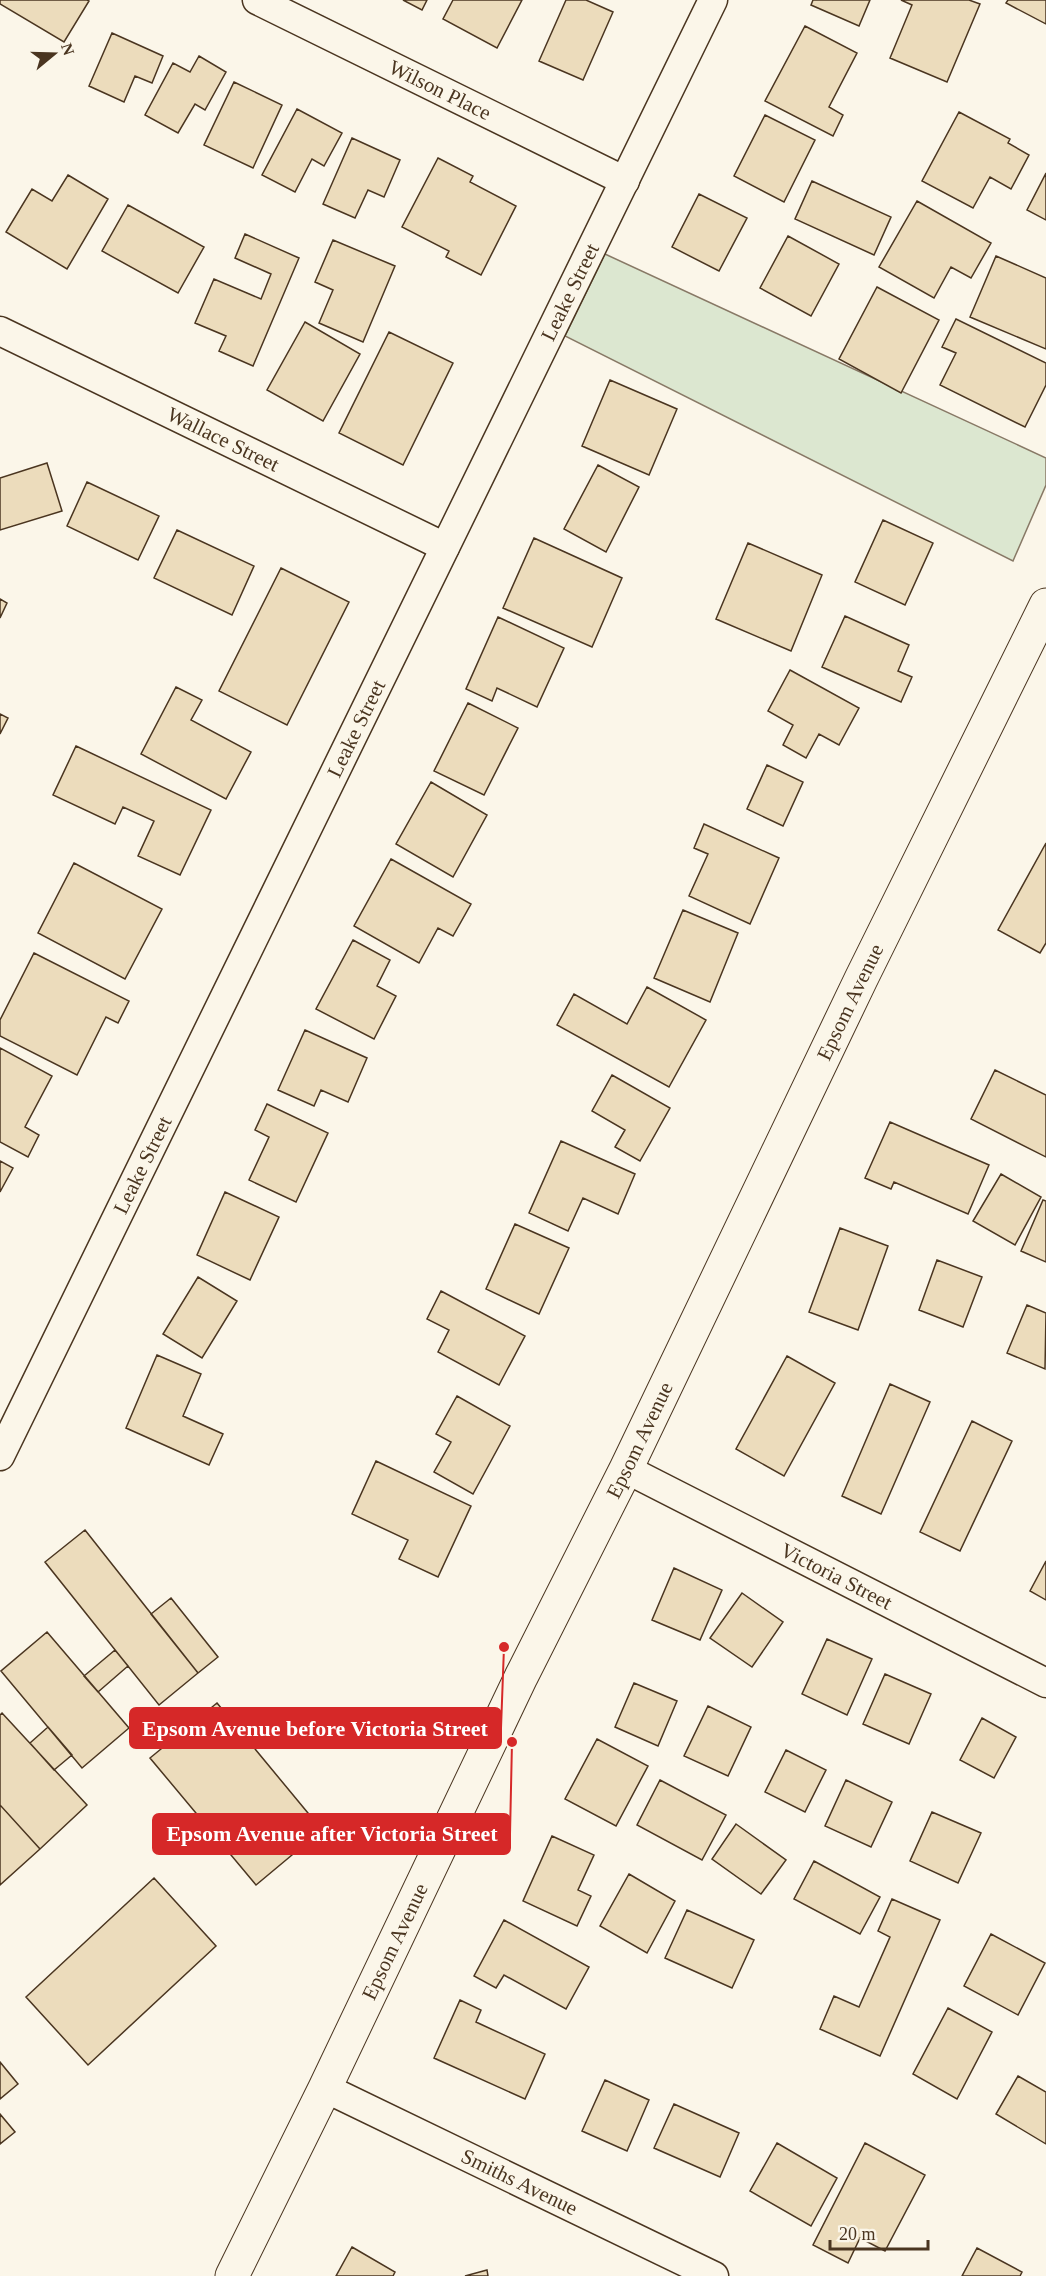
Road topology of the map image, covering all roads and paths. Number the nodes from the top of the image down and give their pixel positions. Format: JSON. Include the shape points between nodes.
{"nodes":[{"id":1,"x":257,"y":0,"type":"edge"},
{"id":2,"x":713,"y":0,"type":"edge"},
{"id":3,"x":625,"y":180,"type":"junction"},
{"id":4,"x":0,"y":331,"type":"edge"},
{"id":5,"x":445,"y":547,"type":"junction"},
{"id":6,"x":1046,"y":605,"type":"edge"},
{"id":7,"x":0,"y":1456,"type":"edge"},
{"id":8,"x":626,"y":1469,"type":"junction"},
{"id":9,"x":1046,"y":1683,"type":"edge"},
{"id":10,"x":325,"y":2088,"type":"junction"},
{"id":11,"x":232,"y":2276,"type":"edge"},
{"id":12,"x":714,"y":2276,"type":"edge"}],
"edges":[{"from":1,"to":3,"type":"street","name":"Wilson Place"},
{"from":2,"to":3,"type":"street","name":"Leake Street"},
{"from":3,"to":5,"type":"street","name":"Leake Street"},
{"from":4,"to":5,"type":"street","name":"Wallace Street"},
{"from":5,"to":7,"type":"street","name":"Leake Street"},
{"from":6,"to":8,"type":"street","name":"Epsom Avenue"},
{"from":8,"to":9,"type":"street","name":"Victoria Street"},
{"from":8,"to":10,"type":"street","name":"Epsom Avenue","via":[[521,1677]]},
{"from":10,"to":11,"type":"street","name":"Epsom Avenue"},
{"from":10,"to":12,"type":"street","name":"Smiths Avenue"}]}
